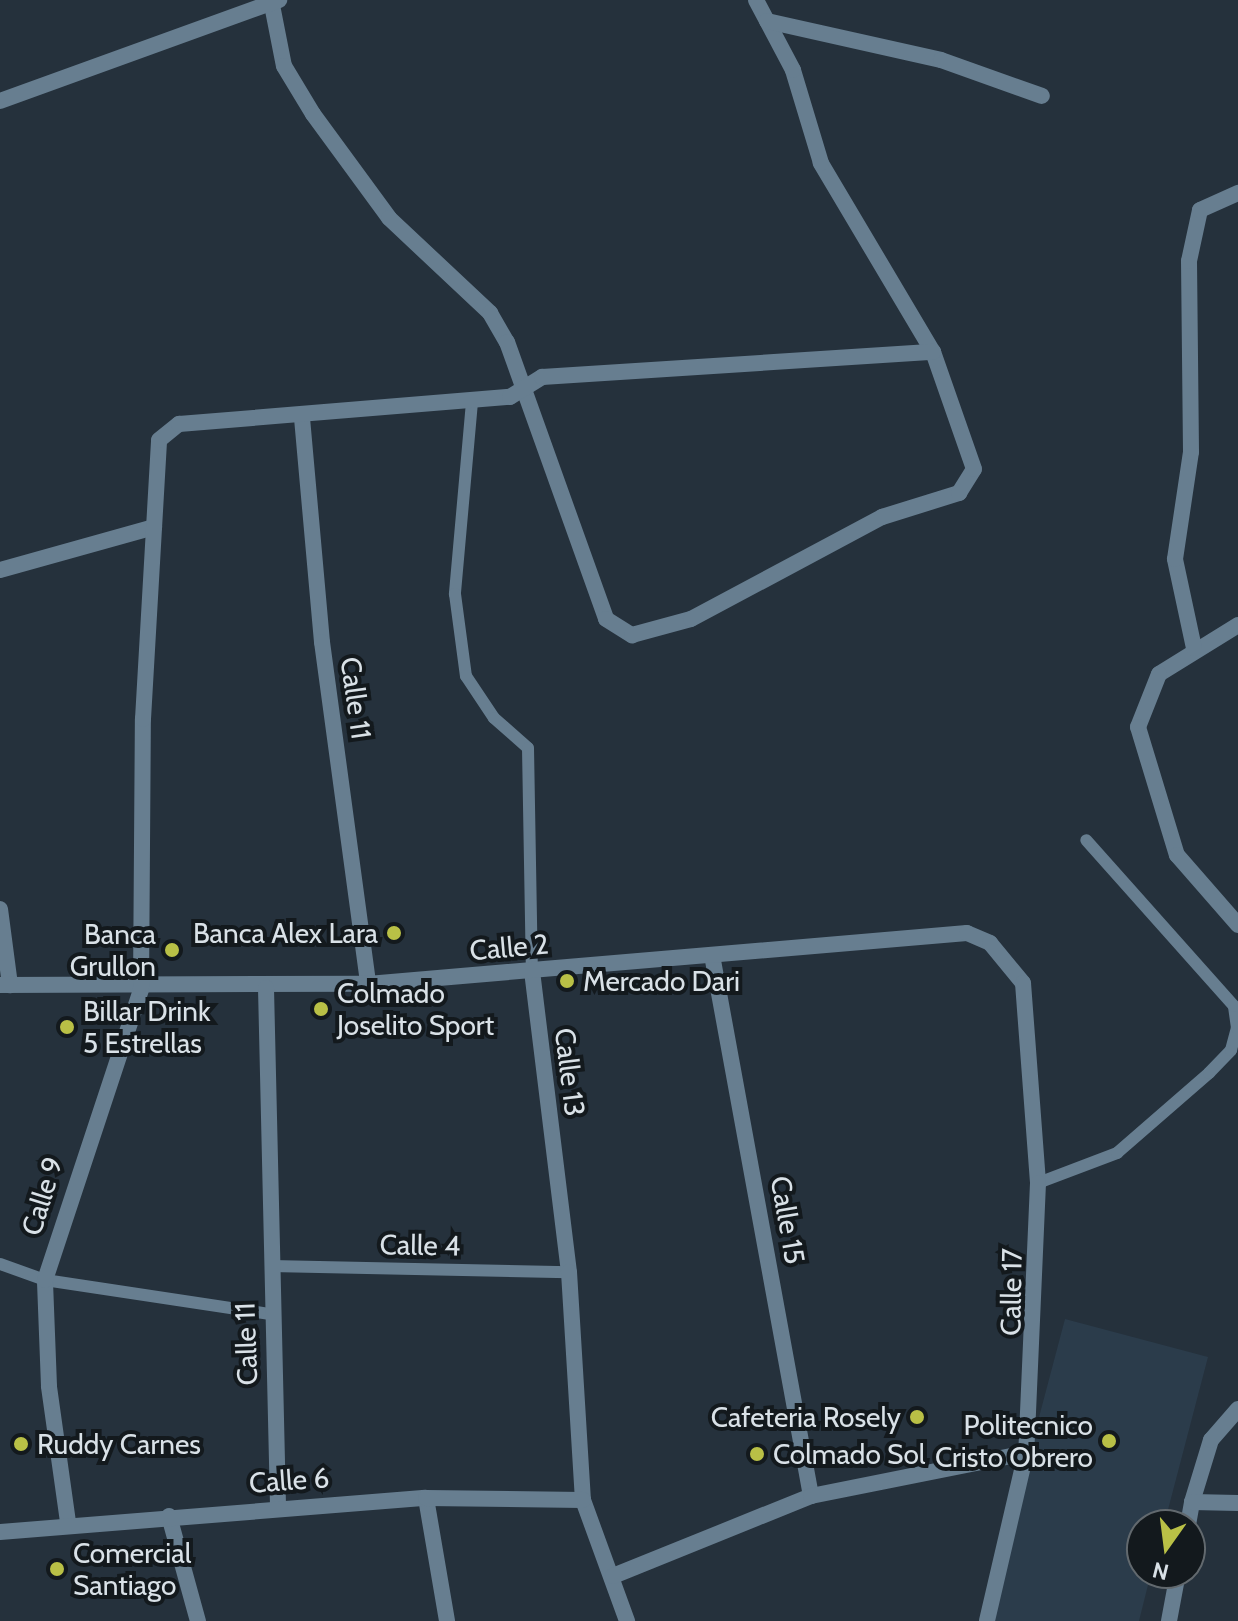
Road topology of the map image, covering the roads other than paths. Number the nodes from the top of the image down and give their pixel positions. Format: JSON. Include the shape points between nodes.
{"nodes":[{"id":1,"x":756,"y":0,"type":"edge"},
{"id":2,"x":275,"y":3,"type":"edge"},
{"id":3,"x":767,"y":21,"type":"junction"},
{"id":4,"x":1042,"y":96,"type":"dead end"},
{"id":5,"x":0,"y":101,"type":"edge"},
{"id":6,"x":1238,"y":193,"type":"edge"},
{"id":7,"x":933,"y":352,"type":"junction"},
{"id":8,"x":525,"y":389,"type":"junction"},
{"id":9,"x":472,"y":402,"type":"junction"},
{"id":10,"x":302,"y":418,"type":"junction"},
{"id":11,"x":154,"y":527,"type":"junction"},
{"id":12,"x":0,"y":570,"type":"edge"},
{"id":13,"x":1238,"y":625,"type":"edge"},
{"id":14,"x":1194,"y":648,"type":"junction"},
{"id":15,"x":1086,"y":840,"type":"dead end"},
{"id":16,"x":0,"y":909,"type":"edge"},
{"id":17,"x":1238,"y":925,"type":"edge"},
{"id":18,"x":712,"y":955,"type":"junction"},
{"id":19,"x":1010,"y":964,"type":"joint"},
{"id":20,"x":532,"y":971,"type":"junction"},
{"id":21,"x":368,"y":984,"type":"junction"},
{"id":22,"x":5,"y":985,"type":"edge"},
{"id":23,"x":266,"y":988,"type":"junction"},
{"id":24,"x":141,"y":989,"type":"junction"},
{"id":25,"x":1038,"y":1183,"type":"junction"},
{"id":26,"x":0,"y":1264,"type":"edge"},
{"id":27,"x":271,"y":1266,"type":"junction"},
{"id":28,"x":569,"y":1272,"type":"junction"},
{"id":29,"x":45,"y":1280,"type":"junction"},
{"id":30,"x":270,"y":1314,"type":"junction"},
{"id":31,"x":1238,"y":1409,"type":"edge"},
{"id":32,"x":1026,"y":1453,"type":"junction"},
{"id":33,"x":811,"y":1496,"type":"junction"},
{"id":34,"x":426,"y":1498,"type":"junction"},
{"id":35,"x":583,"y":1500,"type":"junction"},
{"id":36,"x":1192,"y":1502,"type":"junction"},
{"id":37,"x":1238,"y":1503,"type":"edge"},
{"id":38,"x":278,"y":1506,"type":"junction"},
{"id":39,"x":1191,"y":1509,"type":"edge"},
{"id":40,"x":169,"y":1516,"type":"junction"},
{"id":41,"x":68,"y":1522,"type":"junction"},
{"id":42,"x":0,"y":1532,"type":"edge"},
{"id":43,"x":613,"y":1576,"type":"junction"},
{"id":44,"x":1175,"y":1589,"type":"edge"},
{"id":45,"x":198,"y":1621,"type":"edge"},
{"id":46,"x":447,"y":1621,"type":"edge"},
{"id":47,"x":627,"y":1621,"type":"edge"},
{"id":48,"x":987,"y":1621,"type":"edge"},
{"id":49,"x":1169,"y":1621,"type":"edge"}],
"edges":[{"from":1,"to":3,"type":"street"},
{"from":2,"to":5,"type":"street"},
{"from":2,"to":8,"type":"street","via":[[284,66],[313,114],[389,218],[490,313]]},
{"from":3,"to":4,"type":"street","via":[[941,60]]},
{"from":3,"to":7,"type":"street","via":[[793,70],[821,163]]},
{"from":6,"to":14,"type":"street","via":[[1200,210],[1189,261],[1191,452],[1175,559]]},
{"from":7,"to":8,"type":"street","via":[[542,377]]},
{"from":7,"to":8,"type":"street","via":[[974,469],[959,493],[882,517],[691,619],[632,635],[606,619]]},
{"from":8,"to":9,"type":"street"},
{"from":9,"to":10,"type":"street"},
{"from":9,"to":20,"type":"lane","name":"Calle 13","via":[[455,594],[466,676],[494,718],[528,748]]},
{"from":10,"to":11,"type":"street","name":"Calle 9","via":[[165,431]]},
{"from":10,"to":21,"type":"street","name":"Calle 11","via":[[322,642]]},
{"from":11,"to":12,"type":"street"},
{"from":11,"to":24,"type":"street","name":"Calle 9","via":[[143,719]]},
{"from":13,"to":14,"type":"street"},
{"from":14,"to":17,"type":"street","via":[[1147,692],[1139,712],[1142,754],[1177,855]]},
{"from":15,"to":25,"type":"lane","via":[[1234,1006],[1237,1028],[1231,1050],[1209,1073],[1117,1153]]},
{"from":16,"to":22,"type":"street"},
{"from":18,"to":19,"type":"street","name":"Calle 2","via":[[967,933]]},
{"from":18,"to":20,"type":"street","name":"Calle 2"},
{"from":18,"to":33,"type":"street","name":"Calle 15"},
{"from":19,"to":25,"type":"street","name":"Calle 17","via":[[1023,983]]},
{"from":20,"to":21,"type":"street","name":"Calle 2"},
{"from":20,"to":28,"type":"street","name":"Calle 13"},
{"from":21,"to":23,"type":"street","name":"Calle 2"},
{"from":22,"to":24,"type":"street","name":"Calle 2"},
{"from":23,"to":24,"type":"street","name":"Calle 2"},
{"from":23,"to":27,"type":"street","name":"Calle 11"},
{"from":24,"to":29,"type":"street","name":"Calle 9"},
{"from":25,"to":32,"type":"street","name":"Calle 17","via":[[1036,1352]]},
{"from":26,"to":29,"type":"lane"},
{"from":27,"to":28,"type":"lane","name":"Calle 4"},
{"from":27,"to":30,"type":"street","name":"Calle 11"},
{"from":28,"to":35,"type":"street","name":"Calle 13"},
{"from":29,"to":30,"type":"lane"},
{"from":29,"to":41,"type":"street","name":"Calle 9","via":[[49,1386]]},
{"from":30,"to":38,"type":"street","name":"Calle 11"},
{"from":31,"to":36,"type":"street","via":[[1211,1440]]},
{"from":32,"to":33,"type":"street"},
{"from":32,"to":48,"type":"street","name":"Calle 17"},
{"from":33,"to":43,"type":"street"},
{"from":34,"to":35,"type":"street","name":"Calle 6"},
{"from":34,"to":38,"type":"street","name":"Calle 6"},
{"from":34,"to":46,"type":"street"},
{"from":35,"to":43,"type":"street","name":"Calle 13"},
{"from":36,"to":37,"type":"street"},
{"from":36,"to":39,"type":"street"},
{"from":38,"to":40,"type":"street","name":"Calle 6"},
{"from":40,"to":41,"type":"street","name":"Calle 6"},
{"from":40,"to":45,"type":"street"},
{"from":41,"to":42,"type":"street","name":"Calle 6"},
{"from":43,"to":47,"type":"street","name":"Calle 13"},
{"from":44,"to":49,"type":"street"}]}
